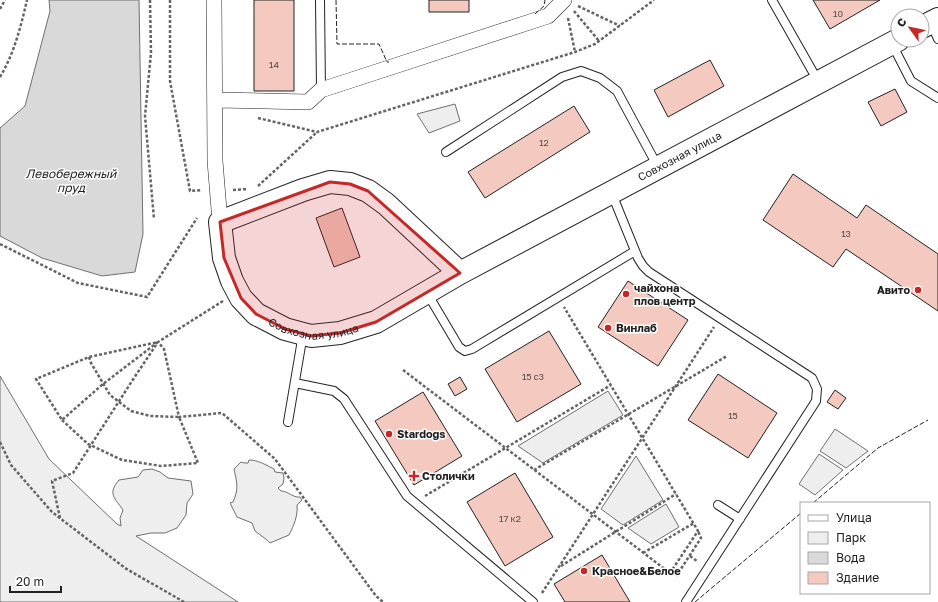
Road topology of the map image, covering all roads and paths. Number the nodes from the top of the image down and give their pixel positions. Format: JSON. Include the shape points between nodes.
{"nodes":[{"id":1,"x":5,"y":0,"type":"edge"},
{"id":2,"x":27,"y":0,"type":"edge"},
{"id":3,"x":150,"y":0,"type":"edge"},
{"id":4,"x":170,"y":0,"type":"edge"},
{"id":5,"x":214,"y":0,"type":"edge"},
{"id":6,"x":320,"y":0,"type":"edge"},
{"id":7,"x":654,"y":0,"type":"edge"},
{"id":8,"x":772,"y":0,"type":"edge"},
{"id":9,"x":568,"y":3,"type":"edge"},
{"id":10,"x":0,"y":8,"type":"edge"},
{"id":11,"x":567,"y":15,"type":"dead end"},
{"id":12,"x":620,"y":26,"type":"junction"},
{"id":13,"x":600,"y":41,"type":"junction"},
{"id":14,"x":890,"y":45,"type":"edge"},
{"id":15,"x":897,"y":48,"type":"edge"},
{"id":16,"x":575,"y":52,"type":"junction"},
{"id":17,"x":0,"y":77,"type":"edge"},
{"id":18,"x":820,"y":83,"type":"junction"},
{"id":19,"x":320,"y":90,"type":"junction"},
{"id":20,"x":938,"y":98,"type":"edge"},
{"id":21,"x":216,"y":100,"type":"junction"},
{"id":22,"x":257,"y":118,"type":"dead end"},
{"id":23,"x":317,"y":132,"type":"junction"},
{"id":24,"x":446,"y":152,"type":"dead end"},
{"id":25,"x":658,"y":168,"type":"junction"},
{"id":26,"x":227,"y":190,"type":"dead end"},
{"id":27,"x":190,"y":191,"type":"dead end"},
{"id":28,"x":612,"y":193,"type":"junction"},
{"id":29,"x":198,"y":218,"type":"dead end"},
{"id":30,"x":154,"y":219,"type":"dead end"},
{"id":31,"x":220,"y":222,"type":"junction"},
{"id":32,"x":0,"y":244,"type":"edge"},
{"id":33,"x":635,"y":251,"type":"junction"},
{"id":34,"x":460,"y":273,"type":"junction"},
{"id":35,"x":238,"y":291,"type":"junction"},
{"id":36,"x":426,"y":292,"type":"junction"},
{"id":37,"x":558,"y":297,"type":"junction"},
{"id":38,"x":720,"y":318,"type":"junction"},
{"id":39,"x":303,"y":334,"type":"junction"},
{"id":40,"x":158,"y":342,"type":"junction"},
{"id":41,"x":727,"y":356,"type":"dead end"},
{"id":42,"x":89,"y":357,"type":"junction"},
{"id":43,"x":403,"y":370,"type":"dead end"},
{"id":44,"x":295,"y":383,"type":"junction"},
{"id":45,"x":103,"y":384,"type":"junction"},
{"id":46,"x":611,"y":385,"type":"junction"},
{"id":47,"x":676,"y":386,"type":"junction"},
{"id":48,"x":119,"y":402,"type":"junction"},
{"id":49,"x":628,"y":415,"type":"junction"},
{"id":50,"x":179,"y":417,"type":"junction"},
{"id":51,"x":62,"y":420,"type":"junction"},
{"id":52,"x":288,"y":422,"type":"dead end"},
{"id":53,"x":642,"y":438,"type":"junction"},
{"id":54,"x":0,"y":442,"type":"edge"},
{"id":55,"x":91,"y":446,"type":"junction"},
{"id":56,"x":505,"y":448,"type":"junction"},
{"id":57,"x":534,"y":470,"type":"junction"},
{"id":58,"x":676,"y":494,"type":"junction"},
{"id":59,"x":415,"y":502,"type":"junction"},
{"id":60,"x":718,"y":505,"type":"dead end"},
{"id":61,"x":593,"y":514,"type":"junction"},
{"id":62,"x":60,"y":519,"type":"junction"},
{"id":63,"x":740,"y":519,"type":"junction"},
{"id":64,"x":694,"y":523,"type":"junction"},
{"id":65,"x":698,"y":531,"type":"junction"},
{"id":66,"x":615,"y":532,"type":"junction"},
{"id":67,"x":643,"y":553,"type":"junction"},
{"id":68,"x":690,"y":556,"type":"junction"},
{"id":69,"x":697,"y":561,"type":"dead end"},
{"id":70,"x":559,"y":567,"type":"junction"},
{"id":71,"x":670,"y":573,"type":"junction"},
{"id":72,"x":540,"y":596,"type":"dead end"},
{"id":73,"x":184,"y":602,"type":"edge"},
{"id":74,"x":383,"y":602,"type":"edge"},
{"id":75,"x":533,"y":602,"type":"edge"},
{"id":76,"x":686,"y":602,"type":"edge"}],
"edges":[{"from":1,"to":10,"type":"path"},
{"from":2,"to":17,"type":"path","via":[[12,52]]},
{"from":3,"to":30,"type":"path","via":[[151,52],[146,116]]},
{"from":4,"to":27,"type":"path","via":[[170,81]]},
{"from":5,"to":21,"type":"street","name":"Совхозная улица"},
{"from":6,"to":19,"type":"lane"},
{"from":7,"to":12,"type":"path"},
{"from":8,"to":18,"type":"lane"},
{"from":9,"to":12,"type":"path"},
{"from":9,"to":13,"type":"path"},
{"from":9,"to":19,"type":"street","via":[[548,16]]},
{"from":11,"to":16,"type":"path"},
{"from":12,"to":13,"type":"path"},
{"from":13,"to":16,"type":"path"},
{"from":14,"to":18,"type":"street","name":"Совхозная улица"},
{"from":15,"to":20,"type":"lane","via":[[911,81]]},
{"from":16,"to":23,"type":"path"},
{"from":18,"to":25,"type":"street","name":"Совхозная улица"},
{"from":19,"to":21,"type":"street","via":[[308,102]]},
{"from":21,"to":31,"type":"street","name":"Совхозная улица","via":[[215,161]]},
{"from":22,"to":23,"type":"path"},
{"from":23,"to":26,"type":"path","via":[[254,189]]},
{"from":24,"to":25,"type":"lane","via":[[562,77],[581,72],[600,78],[617,91]]},
{"from":25,"to":28,"type":"street","name":"Совхозная улица"},
{"from":28,"to":33,"type":"lane"},
{"from":28,"to":34,"type":"street","name":"Совхозная улица"},
{"from":29,"to":32,"type":"path","via":[[147,297],[78,283]]},
{"from":31,"to":34,"type":"street","via":[[330,182],[350,184],[368,191],[386,204]]},
{"from":31,"to":35,"type":"street","name":"Совхозная улица","via":[[224,258]]},
{"from":33,"to":37,"type":"lane"},
{"from":33,"to":38,"type":"lane","via":[[649,272]]},
{"from":34,"to":36,"type":"street","name":"Совхозная улица"},
{"from":35,"to":39,"type":"street","name":"Совхозная улица","via":[[256,314],[286,329]]},
{"from":35,"to":40,"type":"path"},
{"from":36,"to":37,"type":"lane","via":[[459,347],[465,350],[472,349]]},
{"from":36,"to":39,"type":"street","name":"Совхозная улица","via":[[376,322],[340,333],[311,336]]},
{"from":37,"to":46,"type":"path"},
{"from":38,"to":47,"type":"path"},
{"from":38,"to":63,"type":"lane","via":[[812,378],[817,389],[816,401]]},
{"from":39,"to":44,"type":"lane"},
{"from":40,"to":42,"type":"path"},
{"from":40,"to":45,"type":"path"},
{"from":40,"to":48,"type":"path"},
{"from":40,"to":50,"type":"path","via":[[164,349]]},
{"from":41,"to":47,"type":"path"},
{"from":42,"to":45,"type":"path"},
{"from":42,"to":51,"type":"path","via":[[36,379]]},
{"from":43,"to":56,"type":"path"},
{"from":44,"to":52,"type":"lane"},
{"from":44,"to":59,"type":"lane","via":[[334,391],[344,399],[407,496]]},
{"from":45,"to":48,"type":"path","via":[[110,395]]},
{"from":45,"to":51,"type":"path"},
{"from":46,"to":49,"type":"path"},
{"from":46,"to":56,"type":"path"},
{"from":47,"to":49,"type":"path"},
{"from":47,"to":53,"type":"path"},
{"from":48,"to":50,"type":"path","via":[[131,411],[150,416]]},
{"from":48,"to":55,"type":"path"},
{"from":49,"to":53,"type":"path"},
{"from":49,"to":57,"type":"path"},
{"from":50,"to":55,"type":"path","via":[[198,463],[161,466],[122,460]]},
{"from":50,"to":74,"type":"path","via":[[222,413],[275,459]]},
{"from":51,"to":55,"type":"path"},
{"from":53,"to":58,"type":"path"},
{"from":53,"to":61,"type":"path"},
{"from":54,"to":62,"type":"path","via":[[11,465]]},
{"from":55,"to":62,"type":"path","via":[[73,473],[52,481]]},
{"from":56,"to":57,"type":"path"},
{"from":56,"to":59,"type":"path"},
{"from":57,"to":61,"type":"path"},
{"from":58,"to":64,"type":"path"},
{"from":58,"to":66,"type":"path"},
{"from":59,"to":75,"type":"lane"},
{"from":60,"to":63,"type":"lane"},
{"from":61,"to":66,"type":"path"},
{"from":61,"to":70,"type":"path"},
{"from":62,"to":73,"type":"path","via":[[125,568]]},
{"from":63,"to":76,"type":"lane"},
{"from":64,"to":65,"type":"path"},
{"from":64,"to":67,"type":"path"},
{"from":65,"to":68,"type":"path","via":[[701,538]]},
{"from":65,"to":71,"type":"path"},
{"from":66,"to":67,"type":"path"},
{"from":66,"to":70,"type":"path"},
{"from":67,"to":71,"type":"path"},
{"from":68,"to":69,"type":"path"},
{"from":68,"to":71,"type":"path","via":[[677,575]]},
{"from":70,"to":72,"type":"path"}]}
